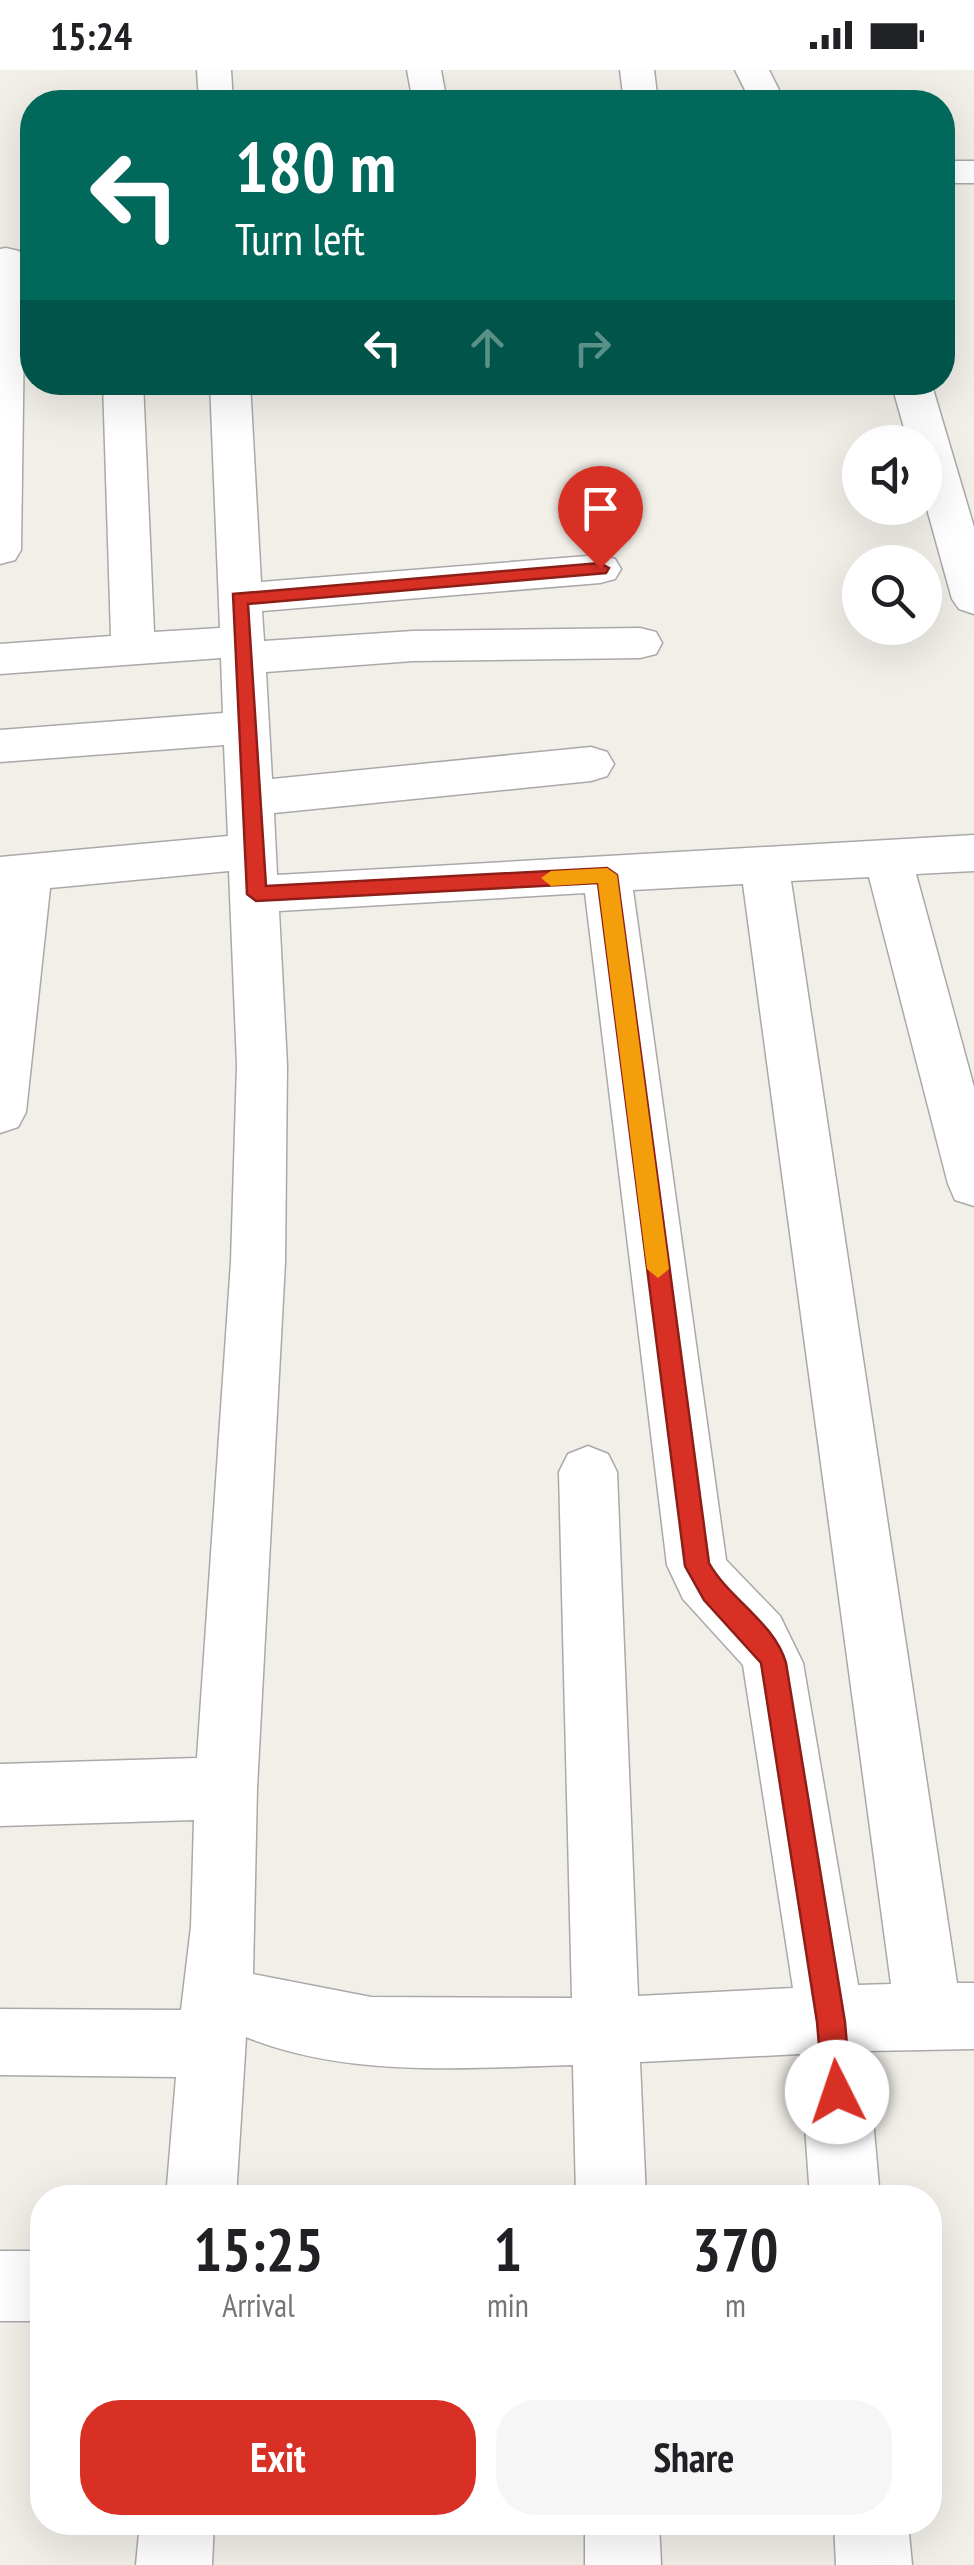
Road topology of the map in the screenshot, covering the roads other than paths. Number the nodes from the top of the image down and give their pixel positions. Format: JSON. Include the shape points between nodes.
{"nodes":[{"id":1,"x":13,"y":259,"type":"edge"},
{"id":2,"x":123,"y":395,"type":"edge"},
{"id":3,"x":231,"y":395,"type":"edge"},
{"id":4,"x":914,"y":395,"type":"edge"},
{"id":5,"x":0,"y":550,"type":"edge"},
{"id":6,"x":600,"y":568,"type":"dead end"},
{"id":7,"x":974,"y":599,"type":"edge"},
{"id":8,"x":241,"y":633,"type":"junction"},
{"id":9,"x":640,"y":643,"type":"dead end"},
{"id":10,"x":133,"y":650,"type":"junction"},
{"id":11,"x":0,"y":659,"type":"edge"},
{"id":12,"x":246,"y":727,"type":"junction"},
{"id":13,"x":0,"y":746,"type":"edge"},
{"id":14,"x":591,"y":764,"type":"dead end"},
{"id":15,"x":254,"y":848,"type":"junction"},
{"id":16,"x":974,"y":854,"type":"edge"},
{"id":17,"x":887,"y":856,"type":"junction"},
{"id":18,"x":764,"y":864,"type":"junction"},
{"id":19,"x":14,"y":874,"type":"edge"},
{"id":20,"x":607,"y":875,"type":"junction"},
{"id":21,"x":0,"y":1112,"type":"edge"},
{"id":22,"x":974,"y":1184,"type":"edge"},
{"id":23,"x":588,"y":1472,"type":"dead end"},
{"id":24,"x":226,"y":1788,"type":"junction"},
{"id":25,"x":0,"y":1795,"type":"edge"},
{"id":26,"x":952,"y":2016,"type":"edge"},
{"id":27,"x":215,"y":2018,"type":"junction"},
{"id":28,"x":831,"y":2022,"type":"junction"},
{"id":29,"x":605,"y":2032,"type":"junction"},
{"id":30,"x":0,"y":2042,"type":"edge"},
{"id":31,"x":202,"y":2185,"type":"edge"},
{"id":32,"x":610,"y":2185,"type":"edge"},
{"id":33,"x":844,"y":2185,"type":"edge"},
{"id":34,"x":0,"y":2286,"type":"edge"},
{"id":35,"x":30,"y":2286,"type":"edge"},
{"id":36,"x":176,"y":2535,"type":"edge"},
{"id":37,"x":622,"y":2535,"type":"edge"},
{"id":38,"x":871,"y":2535,"type":"edge"},
{"id":39,"x":174,"y":2565,"type":"edge"},
{"id":40,"x":623,"y":2565,"type":"edge"},
{"id":41,"x":874,"y":2565,"type":"edge"}],
"edges":[{"from":1,"to":5,"type":"street"},
{"from":2,"to":10,"type":"street"},
{"from":3,"to":8,"type":"street"},
{"from":4,"to":7,"type":"street"},
{"from":6,"to":8,"type":"street"},
{"from":8,"to":9,"type":"street","via":[[413,646]]},
{"from":8,"to":10,"type":"street"},
{"from":8,"to":12,"type":"street"},
{"from":10,"to":11,"type":"street"},
{"from":12,"to":13,"type":"street"},
{"from":12,"to":15,"type":"street"},
{"from":14,"to":15,"type":"street"},
{"from":15,"to":19,"type":"street"},
{"from":15,"to":20,"type":"street"},
{"from":15,"to":24,"type":"street","via":[[262,1065],[258,1262]]},
{"from":16,"to":17,"type":"street"},
{"from":17,"to":18,"type":"street"},
{"from":17,"to":22,"type":"street"},
{"from":18,"to":20,"type":"street"},
{"from":18,"to":26,"type":"street"},
{"from":19,"to":21,"type":"street"},
{"from":20,"to":28,"type":"street","via":[[697,1566],[712,1592],[769,1650]]},
{"from":23,"to":29,"type":"street"},
{"from":24,"to":25,"type":"street"},
{"from":24,"to":27,"type":"street"},
{"from":26,"to":28,"type":"street"},
{"from":27,"to":29,"type":"street","via":[[250,2009],[425,2035]]},
{"from":27,"to":30,"type":"street"},
{"from":27,"to":31,"type":"street"},
{"from":28,"to":29,"type":"street"},
{"from":28,"to":33,"type":"street"},
{"from":29,"to":32,"type":"street"},
{"from":34,"to":35,"type":"street"},
{"from":36,"to":39,"type":"street"},
{"from":37,"to":40,"type":"street"},
{"from":38,"to":41,"type":"street"}]}
